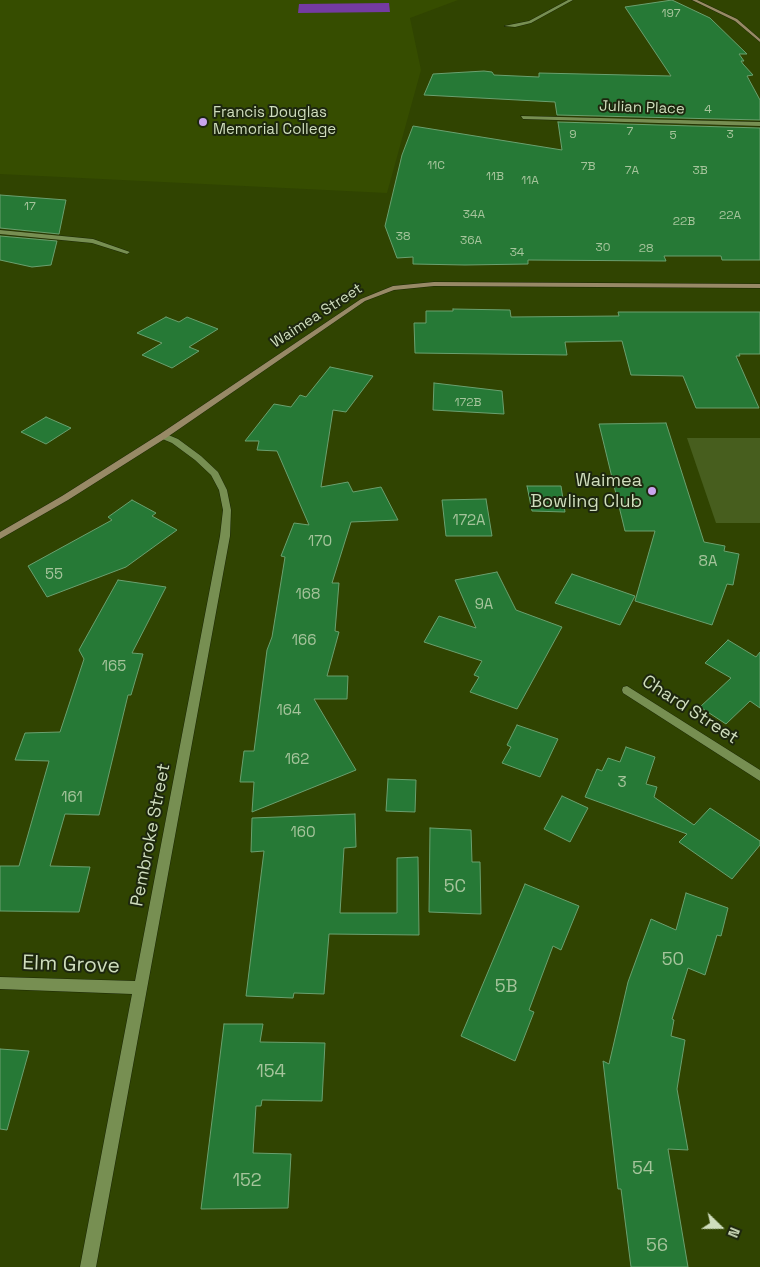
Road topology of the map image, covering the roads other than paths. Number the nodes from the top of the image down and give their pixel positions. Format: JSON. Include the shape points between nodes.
{"nodes":[{"id":1,"x":570,"y":0,"type":"edge"},
{"id":2,"x":694,"y":0,"type":"edge"},
{"id":3,"x":506,"y":26,"type":"dead end"},
{"id":4,"x":760,"y":41,"type":"edge"},
{"id":5,"x":522,"y":117,"type":"dead end"},
{"id":6,"x":760,"y":124,"type":"edge"},
{"id":7,"x":0,"y":232,"type":"edge"},
{"id":8,"x":127,"y":252,"type":"dead end"},
{"id":9,"x":760,"y":286,"type":"edge"},
{"id":10,"x":163,"y":436,"type":"junction"},
{"id":11,"x":0,"y":536,"type":"edge"},
{"id":12,"x":627,"y":690,"type":"dead end"},
{"id":13,"x":760,"y":776,"type":"edge"},
{"id":14,"x":0,"y":983,"type":"edge"},
{"id":15,"x":140,"y":988,"type":"junction"},
{"id":16,"x":88,"y":1267,"type":"edge"}],
"edges":[{"from":1,"to":3,"type":"street","via":[[530,22]]},
{"from":2,"to":4,"type":"main road","via":[[736,20]]},
{"from":5,"to":6,"type":"street","name":"Julian Place"},
{"from":7,"to":8,"type":"street","via":[[93,241]]},
{"from":9,"to":10,"type":"main road","name":"Waimea Street","via":[[443,284],[393,288],[363,300]]},
{"from":10,"to":11,"type":"main road","name":"Waimea Street"},
{"from":10,"to":15,"type":"street","name":"Pembroke Street","via":[[183,446],[214,474],[223,490],[227,510],[225,536]]},
{"from":12,"to":13,"type":"street","name":"Chard Street"},
{"from":14,"to":15,"type":"street","name":"Elm Grove"},
{"from":15,"to":16,"type":"street","name":"Pembroke Street"}]}
